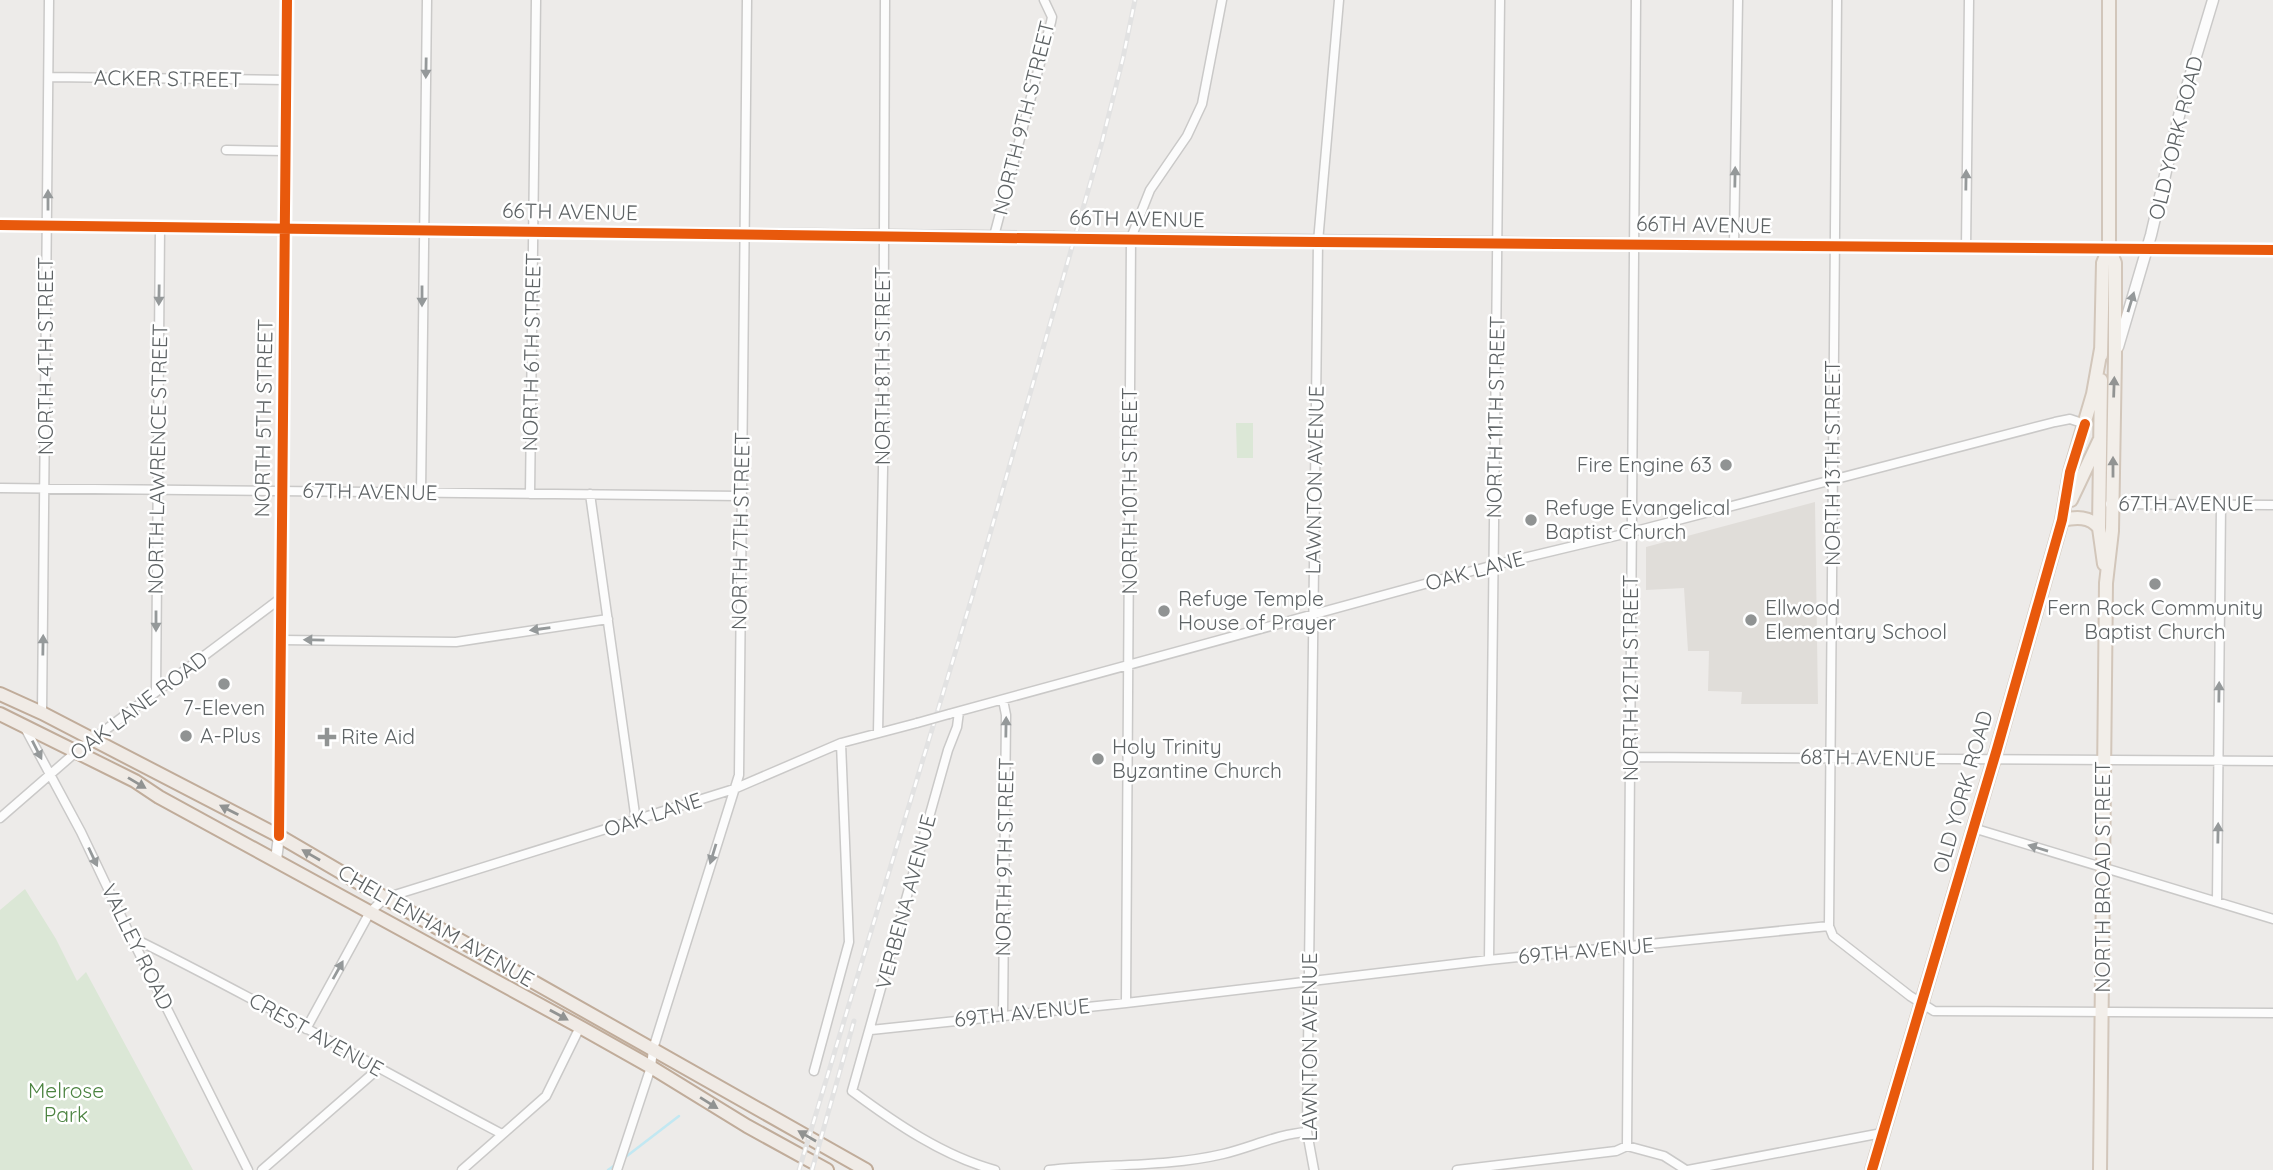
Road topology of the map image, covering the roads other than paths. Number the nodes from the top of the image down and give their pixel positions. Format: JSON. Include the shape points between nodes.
{"nodes":[{"id":1,"x":50,"y":0,"type":"edge"},
{"id":2,"x":287,"y":0,"type":"edge"},
{"id":3,"x":427,"y":0,"type":"edge"},
{"id":4,"x":536,"y":0,"type":"edge"},
{"id":5,"x":747,"y":0,"type":"edge"},
{"id":6,"x":885,"y":0,"type":"edge"},
{"id":7,"x":1044,"y":0,"type":"edge"},
{"id":8,"x":1222,"y":0,"type":"edge"},
{"id":9,"x":1339,"y":0,"type":"edge"},
{"id":10,"x":1500,"y":0,"type":"edge"},
{"id":11,"x":1636,"y":0,"type":"edge"},
{"id":12,"x":1738,"y":0,"type":"edge"},
{"id":13,"x":1837,"y":0,"type":"edge"},
{"id":14,"x":1969,"y":0,"type":"edge"},
{"id":15,"x":2109,"y":0,"type":"edge"},
{"id":16,"x":2213,"y":0,"type":"edge"},
{"id":17,"x":49,"y":77,"type":"junction"},
{"id":18,"x":286,"y":80,"type":"junction"},
{"id":19,"x":226,"y":150,"type":"dead end"},
{"id":20,"x":286,"y":151,"type":"junction"},
{"id":21,"x":0,"y":225,"type":"edge"},
{"id":22,"x":47,"y":226,"type":"junction"},
{"id":23,"x":160,"y":227,"type":"junction"},
{"id":24,"x":285,"y":228,"type":"junction"},
{"id":25,"x":423,"y":230,"type":"junction"},
{"id":26,"x":533,"y":231,"type":"junction"},
{"id":27,"x":745,"y":234,"type":"junction"},
{"id":28,"x":884,"y":235,"type":"junction"},
{"id":29,"x":995,"y":236,"type":"junction"},
{"id":30,"x":1131,"y":238,"type":"junction"},
{"id":31,"x":1318,"y":242,"type":"junction"},
{"id":32,"x":1497,"y":243,"type":"junction"},
{"id":33,"x":1634,"y":243,"type":"junction"},
{"id":34,"x":1734,"y":246,"type":"junction"},
{"id":35,"x":1834,"y":246,"type":"junction"},
{"id":36,"x":1966,"y":248,"type":"junction"},
{"id":37,"x":2109,"y":248,"type":"junction"},
{"id":38,"x":2147,"y":248,"type":"junction"},
{"id":39,"x":2273,"y":250,"type":"edge"},
{"id":40,"x":2101,"y":349,"type":"junction"},
{"id":41,"x":2115,"y":356,"type":"junction"},
{"id":42,"x":2113,"y":417,"type":"junction"},
{"id":43,"x":2085,"y":424,"type":"junction"},
{"id":44,"x":2101,"y":437,"type":"junction"},
{"id":45,"x":1832,"y":480,"type":"junction"},
{"id":46,"x":0,"y":488,"type":"edge"},
{"id":47,"x":46,"y":488,"type":"junction"},
{"id":48,"x":157,"y":490,"type":"junction"},
{"id":49,"x":282,"y":491,"type":"junction"},
{"id":50,"x":421,"y":493,"type":"junction"},
{"id":51,"x":530,"y":494,"type":"junction"},
{"id":52,"x":590,"y":494,"type":"junction"},
{"id":53,"x":741,"y":496,"type":"junction"},
{"id":54,"x":2106,"y":504,"type":"junction"},
{"id":55,"x":2221,"y":505,"type":"junction"},
{"id":56,"x":2273,"y":505,"type":"edge"},
{"id":57,"x":2062,"y":520,"type":"junction"},
{"id":58,"x":2099,"y":528,"type":"junction"},
{"id":59,"x":1632,"y":532,"type":"junction"},
{"id":60,"x":1494,"y":565,"type":"junction"},
{"id":61,"x":2106,"y":583,"type":"junction"},
{"id":62,"x":281,"y":598,"type":"junction"},
{"id":63,"x":1313,"y":615,"type":"junction"},
{"id":64,"x":608,"y":620,"type":"junction"},
{"id":65,"x":281,"y":640,"type":"junction"},
{"id":66,"x":1129,"y":666,"type":"junction"},
{"id":67,"x":156,"y":691,"type":"junction"},
{"id":68,"x":0,"y":694,"type":"edge"},
{"id":69,"x":1003,"y":700,"type":"junction"},
{"id":70,"x":959,"y":712,"type":"junction"},
{"id":71,"x":0,"y":713,"type":"edge"},
{"id":72,"x":42,"y":713,"type":"junction"},
{"id":73,"x":24,"y":725,"type":"junction"},
{"id":74,"x":878,"y":733,"type":"junction"},
{"id":75,"x":95,"y":740,"type":"junction"},
{"id":76,"x":841,"y":743,"type":"junction"},
{"id":77,"x":76,"y":752,"type":"junction"},
{"id":78,"x":1630,"y":757,"type":"junction"},
{"id":79,"x":1831,"y":757,"type":"junction"},
{"id":80,"x":1993,"y":760,"type":"junction"},
{"id":81,"x":2104,"y":760,"type":"junction"},
{"id":82,"x":2218,"y":760,"type":"junction"},
{"id":83,"x":2273,"y":761,"type":"edge"},
{"id":84,"x":50,"y":775,"type":"junction"},
{"id":85,"x":734,"y":789,"type":"junction"},
{"id":86,"x":0,"y":818,"type":"edge"},
{"id":87,"x":636,"y":821,"type":"junction"},
{"id":88,"x":1973,"y":828,"type":"junction"},
{"id":89,"x":279,"y":836,"type":"junction"},
{"id":90,"x":276,"y":860,"type":"junction"},
{"id":91,"x":2103,"y":868,"type":"junction"},
{"id":92,"x":385,"y":898,"type":"junction"},
{"id":93,"x":2217,"y":901,"type":"junction"},
{"id":94,"x":370,"y":912,"type":"junction"},
{"id":95,"x":2273,"y":919,"type":"edge"},
{"id":96,"x":1829,"y":926,"type":"junction"},
{"id":97,"x":131,"y":937,"type":"junction"},
{"id":98,"x":1629,"y":947,"type":"junction"},
{"id":99,"x":1489,"y":960,"type":"junction"},
{"id":100,"x":1309,"y":980,"type":"junction"},
{"id":101,"x":1126,"y":1003,"type":"junction"},
{"id":102,"x":1922,"y":1003,"type":"junction"},
{"id":103,"x":2102,"y":1013,"type":"junction"},
{"id":104,"x":2273,"y":1013,"type":"edge"},
{"id":105,"x":1003,"y":1015,"type":"junction"},
{"id":106,"x":580,"y":1027,"type":"junction"},
{"id":107,"x":306,"y":1029,"type":"junction"},
{"id":108,"x":871,"y":1030,"type":"junction"},
{"id":109,"x":653,"y":1049,"type":"junction"},
{"id":110,"x":651,"y":1067,"type":"junction"},
{"id":111,"x":378,"y":1069,"type":"junction"},
{"id":112,"x":814,"y":1071,"type":"dead end"},
{"id":113,"x":1307,"y":1132,"type":"junction"},
{"id":114,"x":1882,"y":1133,"type":"junction"},
{"id":115,"x":502,"y":1134,"type":"junction"},
{"id":116,"x":1627,"y":1146,"type":"junction"},
{"id":117,"x":248,"y":1170,"type":"edge"},
{"id":118,"x":261,"y":1170,"type":"edge"},
{"id":119,"x":462,"y":1170,"type":"edge"},
{"id":120,"x":617,"y":1170,"type":"edge"},
{"id":121,"x":827,"y":1170,"type":"edge"},
{"id":122,"x":866,"y":1170,"type":"edge"},
{"id":123,"x":995,"y":1170,"type":"edge"},
{"id":124,"x":1049,"y":1170,"type":"edge"},
{"id":125,"x":1314,"y":1170,"type":"edge"},
{"id":126,"x":1457,"y":1170,"type":"edge"},
{"id":127,"x":1687,"y":1170,"type":"edge"},
{"id":128,"x":1872,"y":1170,"type":"edge"},
{"id":129,"x":2100,"y":1170,"type":"edge"}],
"edges":[{"from":1,"to":17,"type":"street","name":"NORTH 4TH STREET"},
{"from":2,"to":18,"type":"street","name":"NORTH 5TH STREET"},
{"from":3,"to":25,"type":"street","one_way":true},
{"from":4,"to":26,"type":"street","name":"NORTH 6TH STREET"},
{"from":5,"to":27,"type":"street","name":"NORTH 7TH STREET"},
{"from":6,"to":28,"type":"street","name":"NORTH 8TH STREET"},
{"from":7,"to":29,"type":"street","name":"NORTH 9TH STREET","via":[[1051,22]]},
{"from":8,"to":30,"type":"street","name":"NORTH 10TH STREET","via":[[1202,104],[1187,136],[1150,190]]},
{"from":9,"to":31,"type":"street","name":"LAWNTON AVENUE"},
{"from":10,"to":32,"type":"street","name":"NORTH 11TH STREET"},
{"from":11,"to":33,"type":"street","name":"NORTH 12TH STREET"},
{"from":34,"to":12,"type":"street","one_way":true},
{"from":13,"to":35,"type":"street","name":"NORTH 13TH STREET"},
{"from":36,"to":14,"type":"street","one_way":true},
{"from":15,"to":37,"type":"main road","name":"NORTH BROAD STREET"},
{"from":16,"to":38,"type":"street","name":"OLD YORK ROAD"},
{"from":17,"to":18,"type":"street","name":"ACKER STREET"},
{"from":22,"to":17,"type":"street","name":"NORTH 4TH STREET","one_way":true},
{"from":18,"to":20,"type":"street","name":"NORTH 5TH STREET"},
{"from":19,"to":20,"type":"street"},
{"from":20,"to":24,"type":"street","name":"NORTH 5TH STREET"},
{"from":21,"to":22,"type":"street","name":"66TH AVENUE"},
{"from":22,"to":23,"type":"street","name":"66TH AVENUE"},
{"from":22,"to":47,"type":"street","name":"NORTH 4TH STREET"},
{"from":23,"to":24,"type":"street","name":"66TH AVENUE"},
{"from":23,"to":48,"type":"street","name":"NORTH LAWRENCE STREET","one_way":true},
{"from":24,"to":25,"type":"street","name":"66TH AVENUE"},
{"from":24,"to":49,"type":"street","name":"NORTH 5TH STREET"},
{"from":25,"to":26,"type":"street","name":"66TH AVENUE"},
{"from":25,"to":50,"type":"street","one_way":true},
{"from":26,"to":27,"type":"street","name":"66TH AVENUE"},
{"from":26,"to":51,"type":"street","name":"NORTH 6TH STREET"},
{"from":27,"to":28,"type":"street","name":"66TH AVENUE"},
{"from":27,"to":53,"type":"street","name":"NORTH 7TH STREET"},
{"from":28,"to":29,"type":"street","name":"66TH AVENUE"},
{"from":28,"to":74,"type":"street","name":"NORTH 8TH STREET"},
{"from":29,"to":30,"type":"street","name":"66TH AVENUE","bridge":true},
{"from":30,"to":31,"type":"street","name":"66TH AVENUE"},
{"from":30,"to":66,"type":"street","name":"NORTH 10TH STREET"},
{"from":31,"to":32,"type":"street","name":"66TH AVENUE"},
{"from":31,"to":63,"type":"street","name":"LAWNTON AVENUE"},
{"from":32,"to":33,"type":"street","name":"66TH AVENUE"},
{"from":32,"to":60,"type":"street","name":"NORTH 11TH STREET"},
{"from":33,"to":34,"type":"street","name":"66TH AVENUE"},
{"from":33,"to":59,"type":"street","name":"NORTH 12TH STREET"},
{"from":34,"to":35,"type":"street","name":"66TH AVENUE"},
{"from":35,"to":36,"type":"street","name":"66TH AVENUE"},
{"from":35,"to":45,"type":"street","name":"NORTH 13TH STREET"},
{"from":36,"to":37,"type":"street","name":"66TH AVENUE"},
{"from":37,"to":38,"type":"street","name":"66TH AVENUE"},
{"from":37,"to":40,"type":"main road","name":"NORTH BROAD STREET","via":[[2103,263]]},
{"from":37,"to":41,"type":"main road","name":"NORTH BROAD STREET","via":[[2115,263]]},
{"from":38,"to":39,"type":"street","name":"66TH AVENUE"},
{"from":41,"to":38,"type":"street","name":"OLD YORK ROAD","one_way":true},
{"from":40,"to":43,"type":"main road","name":"OLD YORK ROAD"},
{"from":40,"to":44,"type":"main road","name":"NORTH BROAD STREET"},
{"from":42,"to":41,"type":"main road","name":"NORTH BROAD STREET","one_way":true},
{"from":42,"to":44,"type":"main road","name":"OLD YORK ROAD"},
{"from":54,"to":42,"type":"main road","name":"NORTH BROAD STREET","one_way":true},
{"from":43,"to":45,"type":"street","name":"OAK LANE","via":[[2070,419],[2055,422]]},
{"from":43,"to":57,"type":"main road","name":"OLD YORK ROAD"},
{"from":44,"to":54,"type":"main road","name":"NORTH BROAD STREET"},
{"from":44,"to":57,"type":"main road","name":"OLD YORK ROAD"},
{"from":45,"to":59,"type":"street","name":"OAK LANE"},
{"from":45,"to":79,"type":"street","name":"NORTH 13TH STREET"},
{"from":46,"to":47,"type":"street","name":"67TH AVENUE"},
{"from":47,"to":48,"type":"street","name":"67TH AVENUE"},
{"from":72,"to":47,"type":"street","name":"NORTH 4TH STREET","one_way":true},
{"from":48,"to":49,"type":"street","name":"67TH AVENUE"},
{"from":48,"to":67,"type":"street","name":"NORTH LAWRENCE STREET","one_way":true},
{"from":49,"to":50,"type":"street","name":"67TH AVENUE"},
{"from":49,"to":62,"type":"street","name":"NORTH 5TH STREET"},
{"from":50,"to":51,"type":"street","name":"67TH AVENUE"},
{"from":51,"to":52,"type":"street","name":"67TH AVENUE"},
{"from":52,"to":53,"type":"street","name":"67TH AVENUE"},
{"from":52,"to":64,"type":"street"},
{"from":53,"to":85,"type":"street","name":"NORTH 7TH STREET","via":[[739,775]]},
{"from":54,"to":55,"type":"street","name":"67TH AVENUE"},
{"from":54,"to":58,"type":"main road","name":"NORTH BROAD STREET"},
{"from":54,"to":61,"type":"main road","name":"NORTH BROAD STREET","via":[[2112,531]]},
{"from":55,"to":56,"type":"street","name":"67TH AVENUE"},
{"from":82,"to":55,"type":"street","one_way":true},
{"from":57,"to":58,"type":"main road","via":[[2085,519]]},
{"from":57,"to":80,"type":"main road","name":"OLD YORK ROAD"},
{"from":58,"to":61,"type":"main road","name":"NORTH BROAD STREET"},
{"from":59,"to":60,"type":"street","name":"OAK LANE"},
{"from":59,"to":78,"type":"street","name":"NORTH 12TH STREET"},
{"from":60,"to":63,"type":"street","name":"OAK LANE"},
{"from":60,"to":99,"type":"street","name":"NORTH 11TH STREET"},
{"from":61,"to":81,"type":"main road","name":"NORTH BROAD STREET"},
{"from":62,"to":65,"type":"street","name":"NORTH 5TH STREET"},
{"from":62,"to":67,"type":"street","name":"OAK LANE ROAD"},
{"from":63,"to":66,"type":"street","name":"OAK LANE"},
{"from":63,"to":100,"type":"street","name":"LAWNTON AVENUE"},
{"from":64,"to":65,"type":"street","one_way":true,"via":[[456,642]]},
{"from":64,"to":87,"type":"street"},
{"from":65,"to":89,"type":"street","name":"NORTH 5TH STREET"},
{"from":66,"to":69,"type":"street","name":"OAK LANE"},
{"from":66,"to":101,"type":"street","name":"NORTH 10TH STREET"},
{"from":67,"to":75,"type":"street","name":"OAK LANE ROAD"},
{"from":68,"to":72,"type":"highway","name":"CHELTENHAM AVENUE"},
{"from":69,"to":70,"type":"street","name":"OAK LANE"},
{"from":105,"to":69,"type":"street","name":"NORTH 9TH STREET","one_way":true},
{"from":70,"to":74,"type":"street","name":"OAK LANE","bridge":true},
{"from":70,"to":108,"type":"street","name":"VERBENA AVENUE"},
{"from":71,"to":73,"type":"highway","name":"CHELTENHAM AVENUE"},
{"from":72,"to":75,"type":"highway","name":"CHELTENHAM AVENUE"},
{"from":73,"to":77,"type":"highway","name":"CHELTENHAM AVENUE"},
{"from":73,"to":84,"type":"street","name":"VALLEY ROAD","one_way":true},
{"from":74,"to":76,"type":"street","name":"OAK LANE"},
{"from":75,"to":77,"type":"street","name":"OAK LANE ROAD"},
{"from":89,"to":75,"type":"highway","name":"CHELTENHAM AVENUE","one_way":true},
{"from":76,"to":85,"type":"street","name":"OAK LANE"},
{"from":76,"to":112,"type":"street","via":[[849,942]]},
{"from":77,"to":84,"type":"street","name":"OAK LANE ROAD"},
{"from":77,"to":90,"type":"highway","name":"CHELTENHAM AVENUE","one_way":true},
{"from":78,"to":79,"type":"street","name":"68TH AVENUE"},
{"from":78,"to":98,"type":"street","name":"NORTH 12TH STREET"},
{"from":79,"to":80,"type":"street","name":"68TH AVENUE"},
{"from":79,"to":96,"type":"street","name":"NORTH 13TH STREET"},
{"from":80,"to":81,"type":"street","name":"68TH AVENUE"},
{"from":80,"to":88,"type":"main road","name":"OLD YORK ROAD"},
{"from":81,"to":82,"type":"street","name":"68TH AVENUE"},
{"from":81,"to":91,"type":"main road","name":"NORTH BROAD STREET"},
{"from":82,"to":83,"type":"street","name":"68TH AVENUE"},
{"from":93,"to":82,"type":"street","one_way":true},
{"from":84,"to":86,"type":"street","name":"OAK LANE ROAD"},
{"from":84,"to":97,"type":"street","name":"VALLEY ROAD","one_way":true},
{"from":85,"to":87,"type":"street","name":"OAK LANE"},
{"from":85,"to":109,"type":"street","name":"NORTH 7TH STREET","one_way":true},
{"from":87,"to":92,"type":"street","name":"OAK LANE"},
{"from":91,"to":88,"type":"street","one_way":true},
{"from":88,"to":102,"type":"main road","name":"OLD YORK ROAD"},
{"from":89,"to":90,"type":"street","name":"NORTH 5TH STREET"},
{"from":92,"to":89,"type":"highway","name":"CHELTENHAM AVENUE","one_way":true},
{"from":90,"to":94,"type":"highway","name":"CHELTENHAM AVENUE"},
{"from":91,"to":93,"type":"street"},
{"from":91,"to":103,"type":"main road","name":"NORTH BROAD STREET"},
{"from":92,"to":94,"type":"street"},
{"from":92,"to":109,"type":"highway","name":"CHELTENHAM AVENUE"},
{"from":93,"to":95,"type":"street"},
{"from":94,"to":106,"type":"highway","name":"CHELTENHAM AVENUE","one_way":true},
{"from":107,"to":94,"type":"street","one_way":true},
{"from":96,"to":98,"type":"street","name":"69TH AVENUE"},
{"from":96,"to":102,"type":"street","via":[[1833,936]]},
{"from":97,"to":107,"type":"street","name":"CREST AVENUE"},
{"from":97,"to":117,"type":"street","name":"VALLEY ROAD"},
{"from":98,"to":99,"type":"street","name":"69TH AVENUE"},
{"from":98,"to":116,"type":"street","name":"NORTH 12TH STREET"},
{"from":99,"to":100,"type":"street","name":"69TH AVENUE"},
{"from":100,"to":101,"type":"street","name":"69TH AVENUE"},
{"from":100,"to":113,"type":"street","name":"LAWNTON AVENUE"},
{"from":101,"to":105,"type":"street","name":"69TH AVENUE"},
{"from":102,"to":103,"type":"street","via":[[1934,1012]]},
{"from":102,"to":114,"type":"main road","name":"OLD YORK ROAD"},
{"from":103,"to":104,"type":"street"},
{"from":103,"to":129,"type":"main road","name":"NORTH BROAD STREET"},
{"from":105,"to":108,"type":"street","name":"69TH AVENUE"},
{"from":106,"to":110,"type":"highway","name":"CHELTENHAM AVENUE"},
{"from":106,"to":115,"type":"street","via":[[546,1096]]},
{"from":107,"to":111,"type":"street","name":"CREST AVENUE"},
{"from":108,"to":123,"type":"street","name":"VERBENA AVENUE","via":[[852,1091],[942,1148]]},
{"from":109,"to":110,"type":"street","name":"NORTH 7TH STREET"},
{"from":122,"to":109,"type":"highway","name":"CHELTENHAM AVENUE","one_way":true},
{"from":110,"to":120,"type":"street","name":"NORTH 7TH STREET"},
{"from":110,"to":121,"type":"highway","name":"CHELTENHAM AVENUE","one_way":true},
{"from":111,"to":115,"type":"street","name":"CREST AVENUE"},
{"from":111,"to":118,"type":"street"},
{"from":113,"to":124,"type":"street","via":[[1222,1154],[1135,1166]]},
{"from":113,"to":125,"type":"street","name":"LAWNTON AVENUE"},
{"from":114,"to":127,"type":"street"},
{"from":114,"to":128,"type":"main road","name":"OLD YORK ROAD"},
{"from":115,"to":119,"type":"street"},
{"from":116,"to":126,"type":"street"},
{"from":116,"to":127,"type":"street","via":[[1664,1156]]}]}
